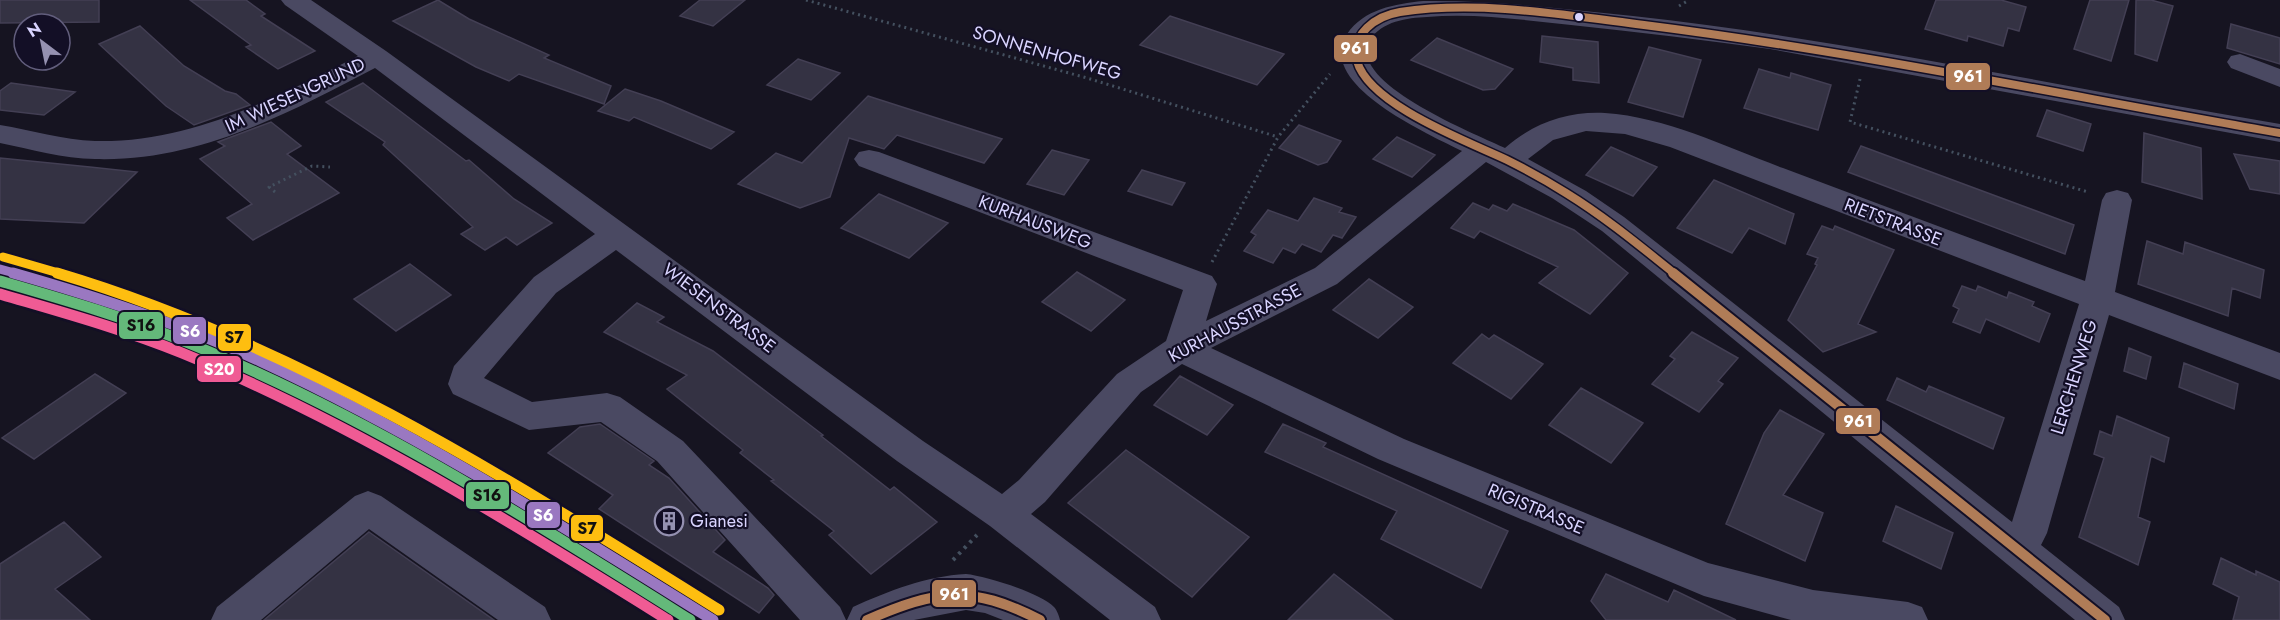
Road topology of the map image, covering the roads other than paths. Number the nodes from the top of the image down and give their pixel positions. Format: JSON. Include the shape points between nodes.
{"nodes":[{"id":1,"x":294,"y":0,"type":"edge"},
{"id":2,"x":1391,"y":6,"type":"edge"},
{"id":3,"x":377,"y":57,"type":"junction"},
{"id":4,"x":2240,"y":62,"type":"dead end"},
{"id":5,"x":2280,"y":79,"type":"edge"},
{"id":6,"x":2280,"y":133,"type":"edge"},
{"id":7,"x":0,"y":134,"type":"edge"},
{"id":8,"x":1496,"y":155,"type":"junction"},
{"id":9,"x":869,"y":159,"type":"dead end"},
{"id":10,"x":2117,"y":200,"type":"road end"},
{"id":11,"x":617,"y":233,"type":"junction"},
{"id":12,"x":2097,"y":300,"type":"junction"},
{"id":13,"x":1180,"y":348,"type":"junction"},
{"id":14,"x":2280,"y":367,"type":"edge"},
{"id":15,"x":989,"y":526,"type":"junction"},
{"id":16,"x":2018,"y":550,"type":"junction"},
{"id":17,"x":231,"y":620,"type":"edge"},
{"id":18,"x":531,"y":620,"type":"edge"},
{"id":19,"x":826,"y":620,"type":"edge"},
{"id":20,"x":867,"y":620,"type":"edge"},
{"id":21,"x":1040,"y":620,"type":"edge"},
{"id":22,"x":1141,"y":620,"type":"edge"},
{"id":23,"x":1908,"y":620,"type":"edge"},
{"id":24,"x":2105,"y":620,"type":"edge"}],
"edges":[{"from":1,"to":3,"type":"street","name":"WIESENSTRASSE"},
{"from":2,"to":6,"type":"street","via":[[1745,36]]},
{"from":2,"to":8,"type":"street","via":[[1360,34],[1352,50],[1356,64],[1375,87],[1402,108]]},
{"from":3,"to":7,"type":"street","name":"IM WIESENGRUND","via":[[237,125],[168,144],[94,150]]},
{"from":3,"to":11,"type":"street","name":"WIESENSTRASSE"},
{"from":4,"to":5,"type":"street"},
{"from":8,"to":12,"type":"street","name":"RIETSTRASSE","via":[[1549,130],[1572,124],[1592,122],[1639,128]]},
{"from":8,"to":13,"type":"street","name":"KURHAUSSTRASSE","via":[[1326,276]]},
{"from":8,"to":16,"type":"street","via":[[1613,224]]},
{"from":9,"to":13,"type":"street","name":"KURHAUSWEG","via":[[1201,284]]},
{"from":10,"to":12,"type":"street","name":"LERCHENWEG"},
{"from":11,"to":15,"type":"street","name":"WIESENSTRASSE","via":[[910,451]]},
{"from":11,"to":19,"type":"street","via":[[545,285],[466,375],[465,384],[529,416],[607,407],[670,451]]},
{"from":12,"to":14,"type":"street","name":"RIETSTRASSE"},
{"from":12,"to":16,"type":"street","name":"LERCHENWEG","via":[[2028,533]]},
{"from":13,"to":15,"type":"street","name":"KURHAUSSTRASSE","via":[[1128,383],[1032,491]]},
{"from":13,"to":23,"type":"street","name":"RIGISTRASSE","via":[[1391,449],[1704,579],[1813,608]]},
{"from":15,"to":22,"type":"street","name":"WIESENSTRASSE"},
{"from":16,"to":24,"type":"street"},
{"from":17,"to":18,"type":"street","via":[[368,507]]},
{"from":20,"to":21,"type":"street","via":[[924,599],[966,592],[1010,603]]}]}
